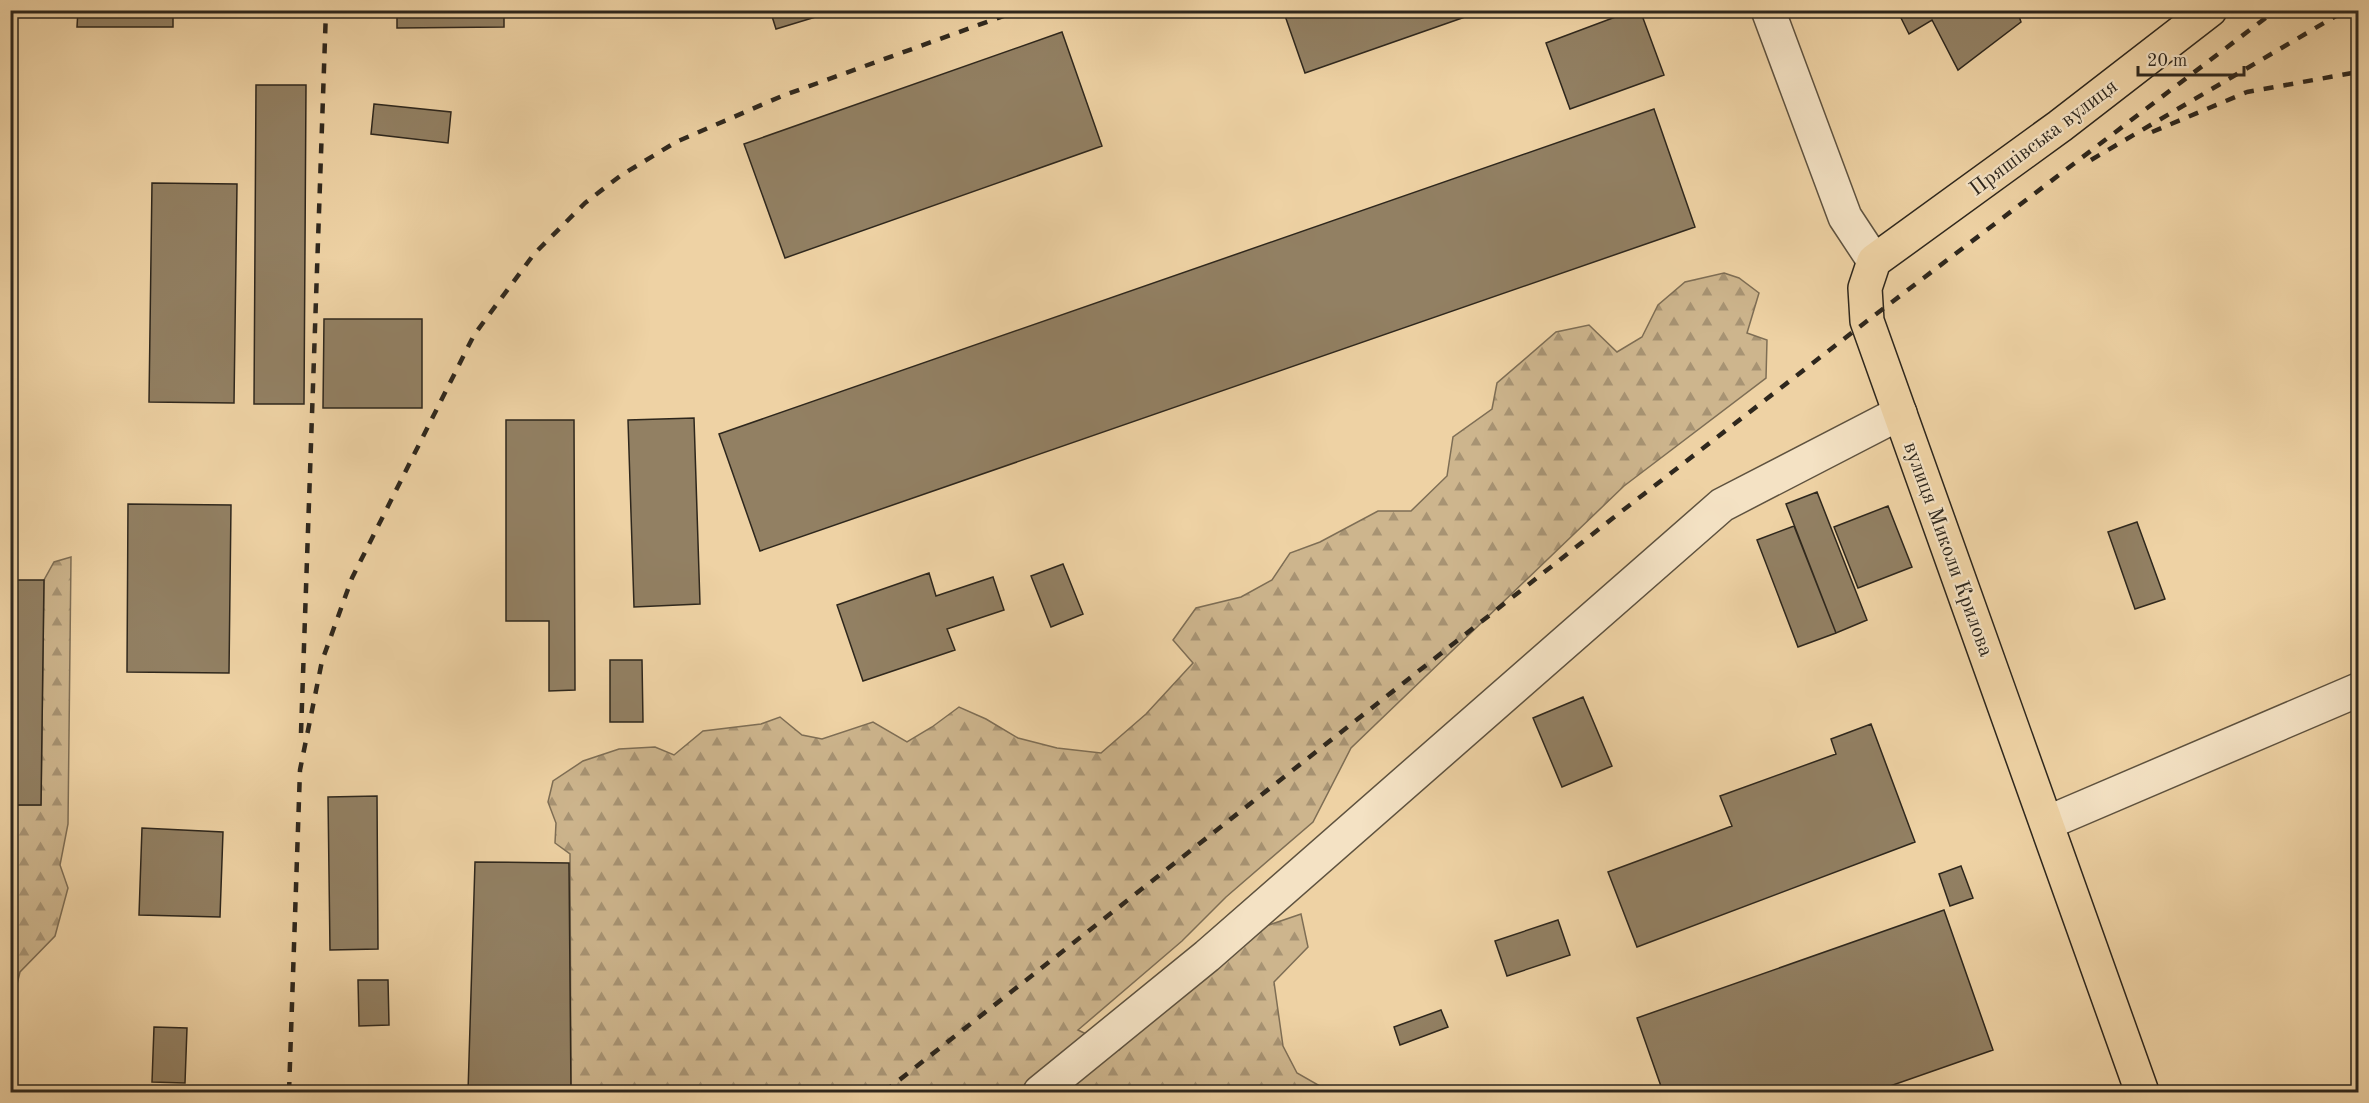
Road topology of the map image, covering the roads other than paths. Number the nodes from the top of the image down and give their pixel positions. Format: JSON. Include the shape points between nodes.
{"nodes":[{"id":1,"x":1768,"y":10,"type":"edge"},
{"id":2,"x":2210,"y":10,"type":"edge"},
{"id":3,"x":1875,"y":261,"type":"junction"},
{"id":4,"x":1900,"y":413,"type":"junction"},
{"id":5,"x":2358,"y":690,"type":"edge"},
{"id":6,"x":2047,"y":823,"type":"junction"},
{"id":7,"x":1040,"y":1092,"type":"edge"},
{"id":8,"x":2142,"y":1092,"type":"edge"}],
"edges":[{"from":1,"to":3,"type":"street","via":[[1845,217]]},
{"from":2,"to":3,"type":"main road","name":"Пряшівська вулиця"},
{"from":3,"to":4,"type":"main road","name":"вулиця Миколи Крилова","via":[[1865,288],[1867,321]]},
{"from":4,"to":6,"type":"main road","name":"вулиця Миколи Крилова"},
{"from":4,"to":7,"type":"street","via":[[1722,505],[1207,956]]},
{"from":5,"to":6,"type":"street"},
{"from":6,"to":8,"type":"main road","name":"вулиця Миколи Крилова"}]}
